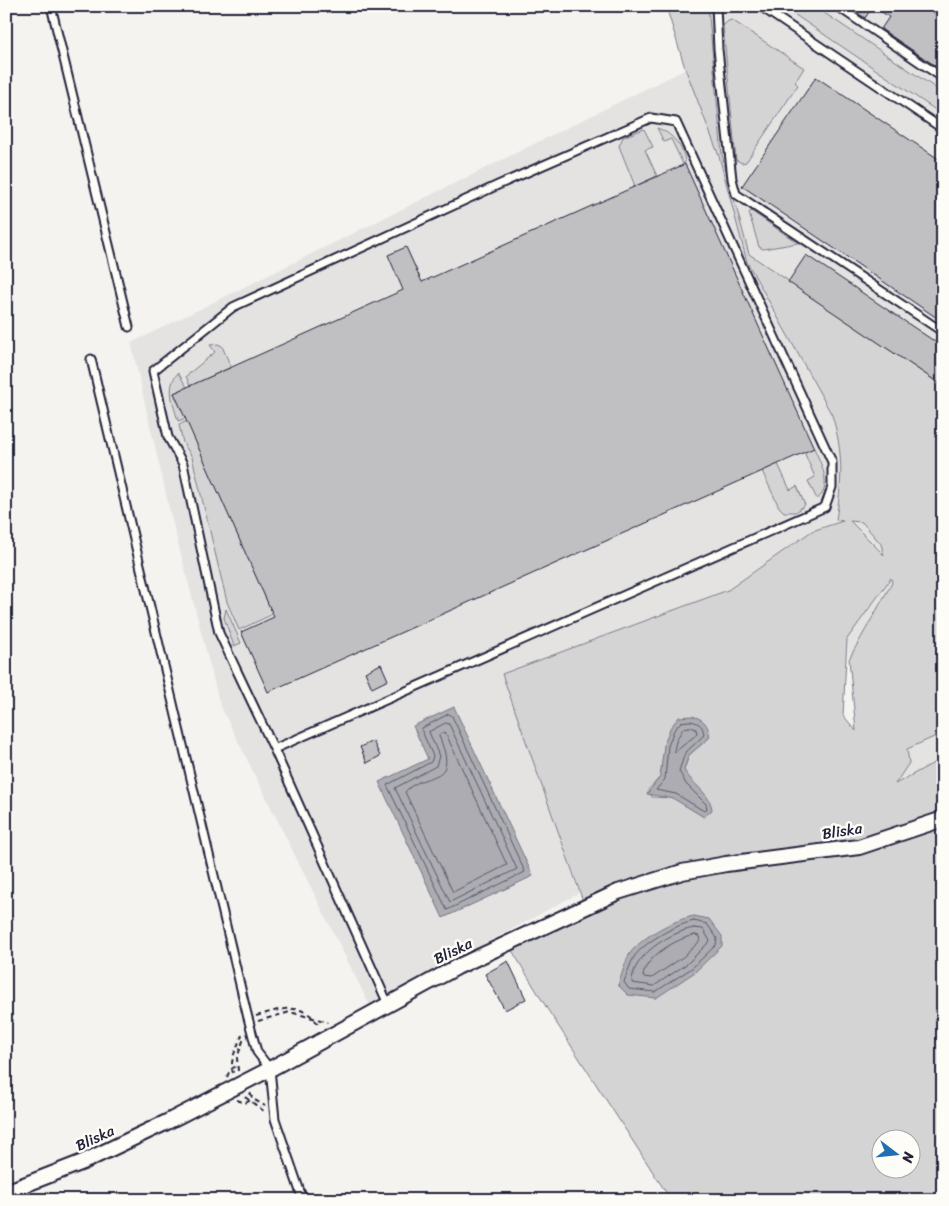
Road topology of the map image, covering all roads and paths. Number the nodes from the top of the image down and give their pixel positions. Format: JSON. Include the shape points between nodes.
{"nodes":[{"id":1,"x":51,"y":6,"type":"edge"},
{"id":2,"x":716,"y":6,"type":"edge"},
{"id":3,"x":760,"y":6,"type":"edge"},
{"id":4,"x":837,"y":6,"type":"edge"},
{"id":5,"x":943,"y":78,"type":"edge"},
{"id":6,"x":943,"y":129,"type":"edge"},
{"id":7,"x":129,"y":328,"type":"dead end"},
{"id":8,"x":943,"y":332,"type":"edge"},
{"id":9,"x":91,"y":359,"type":"dead end"},
{"id":10,"x":274,"y":749,"type":"junction"},
{"id":11,"x":943,"y":819,"type":"edge"},
{"id":12,"x":388,"y":1004,"type":"junction"},
{"id":13,"x":248,"y":1018,"type":"junction"},
{"id":14,"x":316,"y":1020,"type":"junction"},
{"id":15,"x":333,"y":1020,"type":"dead end"},
{"id":16,"x":257,"y":1021,"type":"dead end"},
{"id":17,"x":247,"y":1032,"type":"dead end"},
{"id":18,"x":324,"y":1034,"type":"dead end"},
{"id":19,"x":270,"y":1069,"type":"junction"},
{"id":20,"x":233,"y":1075,"type":"dead end"},
{"id":21,"x":241,"y":1078,"type":"dead end"},
{"id":22,"x":246,"y":1087,"type":"dead end"},
{"id":23,"x":244,"y":1096,"type":"dead end"},
{"id":24,"x":253,"y":1099,"type":"junction"},
{"id":25,"x":237,"y":1100,"type":"dead end"},
{"id":26,"x":249,"y":1101,"type":"junction"},
{"id":27,"x":275,"y":1119,"type":"junction"},
{"id":28,"x":6,"y":1192,"type":"edge"},
{"id":29,"x":303,"y":1200,"type":"edge"}],
"edges":[{"from":1,"to":7,"type":"lane"},
{"from":2,"to":8,"type":"lane","via":[[736,194]]},
{"from":3,"to":6,"type":"lane"},
{"from":4,"to":5,"type":"lane"},
{"from":9,"to":13,"type":"lane"},
{"from":10,"to":10,"type":"lane","via":[[219,633],[183,464],[168,437],[152,371],[233,307],[651,118],[676,122],[832,462],[832,487],[825,507]]},
{"from":10,"to":12,"type":"lane"},
{"from":11,"to":12,"type":"street","name":"Bliska","via":[[859,847],[726,864],[649,881],[618,892],[458,967]]},
{"from":12,"to":19,"type":"street","name":"Bliska"},
{"from":13,"to":14,"type":"path","via":[[289,1007]]},
{"from":13,"to":19,"type":"lane","via":[[257,1052]]},
{"from":13,"to":20,"type":"path","via":[[244,1019],[245,1029],[231,1065]]},
{"from":14,"to":15,"type":"path","via":[[326,1023]]},
{"from":14,"to":16,"type":"path","via":[[290,1012]]},
{"from":14,"to":18,"type":"path"},
{"from":17,"to":21,"type":"path","via":[[237,1058],[236,1066]]},
{"from":19,"to":27,"type":"lane"},
{"from":19,"to":28,"type":"street","name":"Bliska","via":[[121,1144]]},
{"from":22,"to":24,"type":"path"},
{"from":23,"to":26,"type":"path"},
{"from":24,"to":26,"type":"path"},
{"from":24,"to":27,"type":"path","via":[[267,1107]]},
{"from":25,"to":26,"type":"path"},
{"from":26,"to":27,"type":"path"},
{"from":27,"to":29,"type":"lane"}]}
